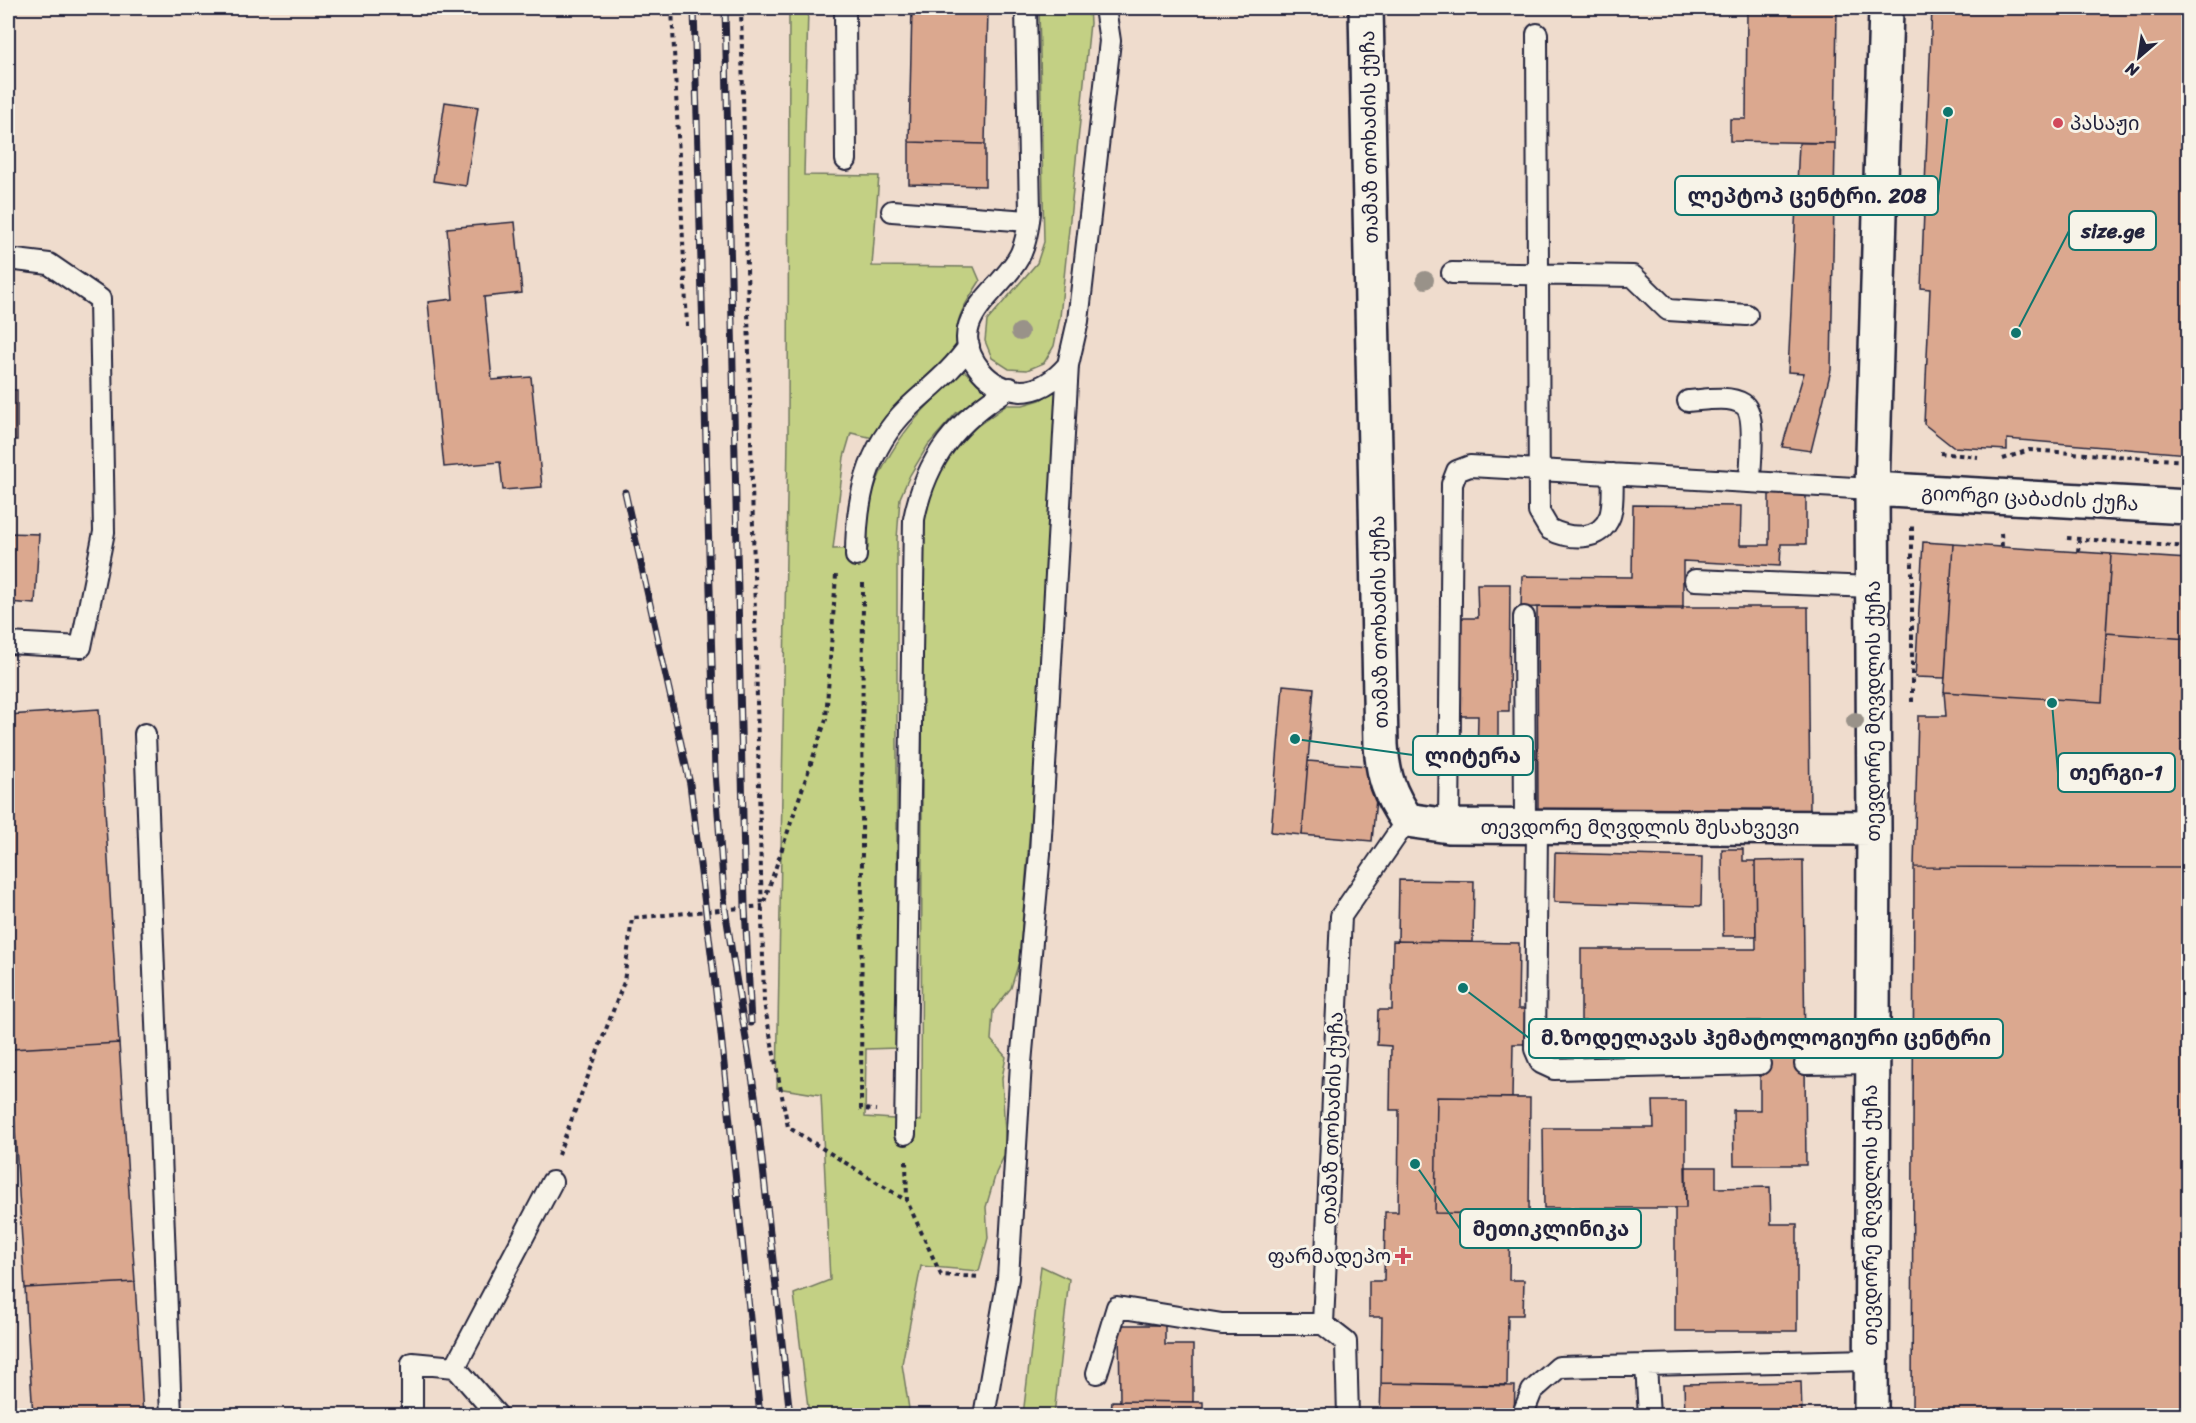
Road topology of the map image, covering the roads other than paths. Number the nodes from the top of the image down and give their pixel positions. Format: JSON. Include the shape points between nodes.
{"nodes":[{"id":1,"x":845,"y":8,"type":"edge"},
{"id":2,"x":1026,"y":8,"type":"edge"},
{"id":3,"x":1105,"y":8,"type":"edge"},
{"id":4,"x":1366,"y":8,"type":"edge"},
{"id":5,"x":1886,"y":8,"type":"edge"},
{"id":6,"x":1537,"y":34,"type":"dead end"},
{"id":7,"x":846,"y":160,"type":"dead end"},
{"id":8,"x":892,"y":211,"type":"dead end"},
{"id":9,"x":1029,"y":221,"type":"junction"},
{"id":10,"x":8,"y":259,"type":"edge"},
{"id":11,"x":1452,"y":273,"type":"dead end"},
{"id":12,"x":1538,"y":274,"type":"junction"},
{"id":13,"x":1747,"y":315,"type":"dead end"},
{"id":14,"x":969,"y":346,"type":"junction"},
{"id":15,"x":1068,"y":365,"type":"junction"},
{"id":16,"x":1010,"y":388,"type":"junction"},
{"id":17,"x":1688,"y":401,"type":"dead end"},
{"id":18,"x":1539,"y":470,"type":"junction"},
{"id":19,"x":1613,"y":474,"type":"junction"},
{"id":20,"x":1750,"y":481,"type":"junction"},
{"id":21,"x":1872,"y":489,"type":"junction"},
{"id":22,"x":2188,"y":507,"type":"edge"},
{"id":23,"x":856,"y":556,"type":"road end"},
{"id":24,"x":1695,"y":580,"type":"dead end"},
{"id":25,"x":1872,"y":587,"type":"junction"},
{"id":26,"x":1524,"y":617,"type":"dead end"},
{"id":27,"x":8,"y":643,"type":"edge"},
{"id":28,"x":146,"y":734,"type":"dead end"},
{"id":29,"x":1407,"y":820,"type":"junction"},
{"id":30,"x":1449,"y":826,"type":"junction"},
{"id":31,"x":1531,"y":827,"type":"junction"},
{"id":32,"x":1874,"y":828,"type":"junction"},
{"id":33,"x":1871,"y":1063,"type":"junction"},
{"id":34,"x":1760,"y":1064,"type":"dead end"},
{"id":35,"x":1805,"y":1064,"type":"dead end"},
{"id":36,"x":905,"y":1134,"type":"road end"},
{"id":37,"x":552,"y":1182,"type":"road end"},
{"id":38,"x":1323,"y":1324,"type":"junction"},
{"id":39,"x":1870,"y":1360,"type":"junction"},
{"id":40,"x":1646,"y":1365,"type":"junction"},
{"id":41,"x":455,"y":1366,"type":"junction"},
{"id":42,"x":1096,"y":1373,"type":"dead end"},
{"id":43,"x":171,"y":1416,"type":"edge"},
{"id":44,"x":411,"y":1416,"type":"edge"},
{"id":45,"x":498,"y":1416,"type":"edge"},
{"id":46,"x":984,"y":1416,"type":"edge"},
{"id":47,"x":1348,"y":1416,"type":"edge"},
{"id":48,"x":1522,"y":1416,"type":"edge"},
{"id":49,"x":1649,"y":1416,"type":"edge"},
{"id":50,"x":1870,"y":1416,"type":"edge"}],
"edges":[{"from":1,"to":7,"type":"lane"},
{"from":2,"to":9,"type":"lane"},
{"from":3,"to":15,"type":"lane","via":[[1110,40],[1078,321]]},
{"from":4,"to":29,"type":"street","name":"თამაზ თოხაძის ქუჩა","via":[[1381,745],[1383,776]]},
{"from":5,"to":21,"type":"street","name":"თევდორე მღვდლის ქუჩა"},
{"from":6,"to":12,"type":"lane"},
{"from":8,"to":9,"type":"lane"},
{"from":9,"to":14,"type":"lane","via":[[1020,256],[975,310]]},
{"from":10,"to":27,"type":"lane","via":[[49,264],[99,298],[104,532],[81,647]]},
{"from":11,"to":12,"type":"lane"},
{"from":12,"to":13,"type":"lane","via":[[1633,276],[1668,310]]},
{"from":12,"to":18,"type":"lane"},
{"from":14,"to":16,"type":"lane","via":[[975,363],[987,378]]},
{"from":14,"to":23,"type":"lane","via":[[958,363],[890,428],[860,494]]},
{"from":15,"to":16,"type":"lane","via":[[1056,379],[1040,387],[1022,391]]},
{"from":15,"to":46,"type":"lane","via":[[1040,853],[1021,1063],[1008,1278]]},
{"from":16,"to":36,"type":"lane","via":[[962,423],[932,464],[920,489],[914,519]]},
{"from":17,"to":20,"type":"lane","via":[[1731,400],[1744,405],[1751,414]]},
{"from":18,"to":19,"type":"lane"},
{"from":18,"to":19,"type":"lane","via":[[1539,512],[1544,522],[1558,534],[1577,538],[1594,534],[1605,526],[1610,515]]},
{"from":18,"to":30,"type":"lane","via":[[1470,466],[1457,471],[1452,484]]},
{"from":19,"to":20,"type":"lane"},
{"from":20,"to":21,"type":"lane"},
{"from":21,"to":22,"type":"street","name":"გიორგი ცაბაძის ქუჩა"},
{"from":21,"to":25,"type":"street","name":"თევდორე მღვდლის ქუჩა"},
{"from":24,"to":25,"type":"lane"},
{"from":25,"to":32,"type":"street","name":"თევდორე მღვდლის ქუჩა"},
{"from":26,"to":31,"type":"lane"},
{"from":28,"to":43,"type":"lane"},
{"from":29,"to":30,"type":"street","name":"თევდორე მღვდლის შესახვევი"},
{"from":29,"to":38,"type":"lane","name":"თამაზ თოხაძის ქუჩა","via":[[1341,916]]},
{"from":30,"to":31,"type":"street","name":"თევდორე მღვდლის შესახვევი"},
{"from":31,"to":32,"type":"street","name":"თევდორე მღვდლის შესახვევი"},
{"from":31,"to":34,"type":"lane","via":[[1535,1049],[1541,1063],[1554,1069]]},
{"from":32,"to":33,"type":"street","name":"თევდორე მღვდლის ქუჩა"},
{"from":33,"to":35,"type":"lane"},
{"from":33,"to":39,"type":"street","name":"თევდორე მღვდლის ქუჩა"},
{"from":37,"to":41,"type":"lane"},
{"from":38,"to":42,"type":"lane","via":[[1222,1324],[1117,1307]]},
{"from":38,"to":47,"type":"lane","via":[[1346,1342]]},
{"from":39,"to":40,"type":"lane"},
{"from":39,"to":50,"type":"street","name":"თევდორე მღვდლის ქუჩა"},
{"from":40,"to":48,"type":"lane","via":[[1559,1367],[1532,1391]]},
{"from":40,"to":49,"type":"lane"},
{"from":41,"to":44,"type":"lane","via":[[412,1363]]},
{"from":41,"to":45,"type":"lane"}]}
